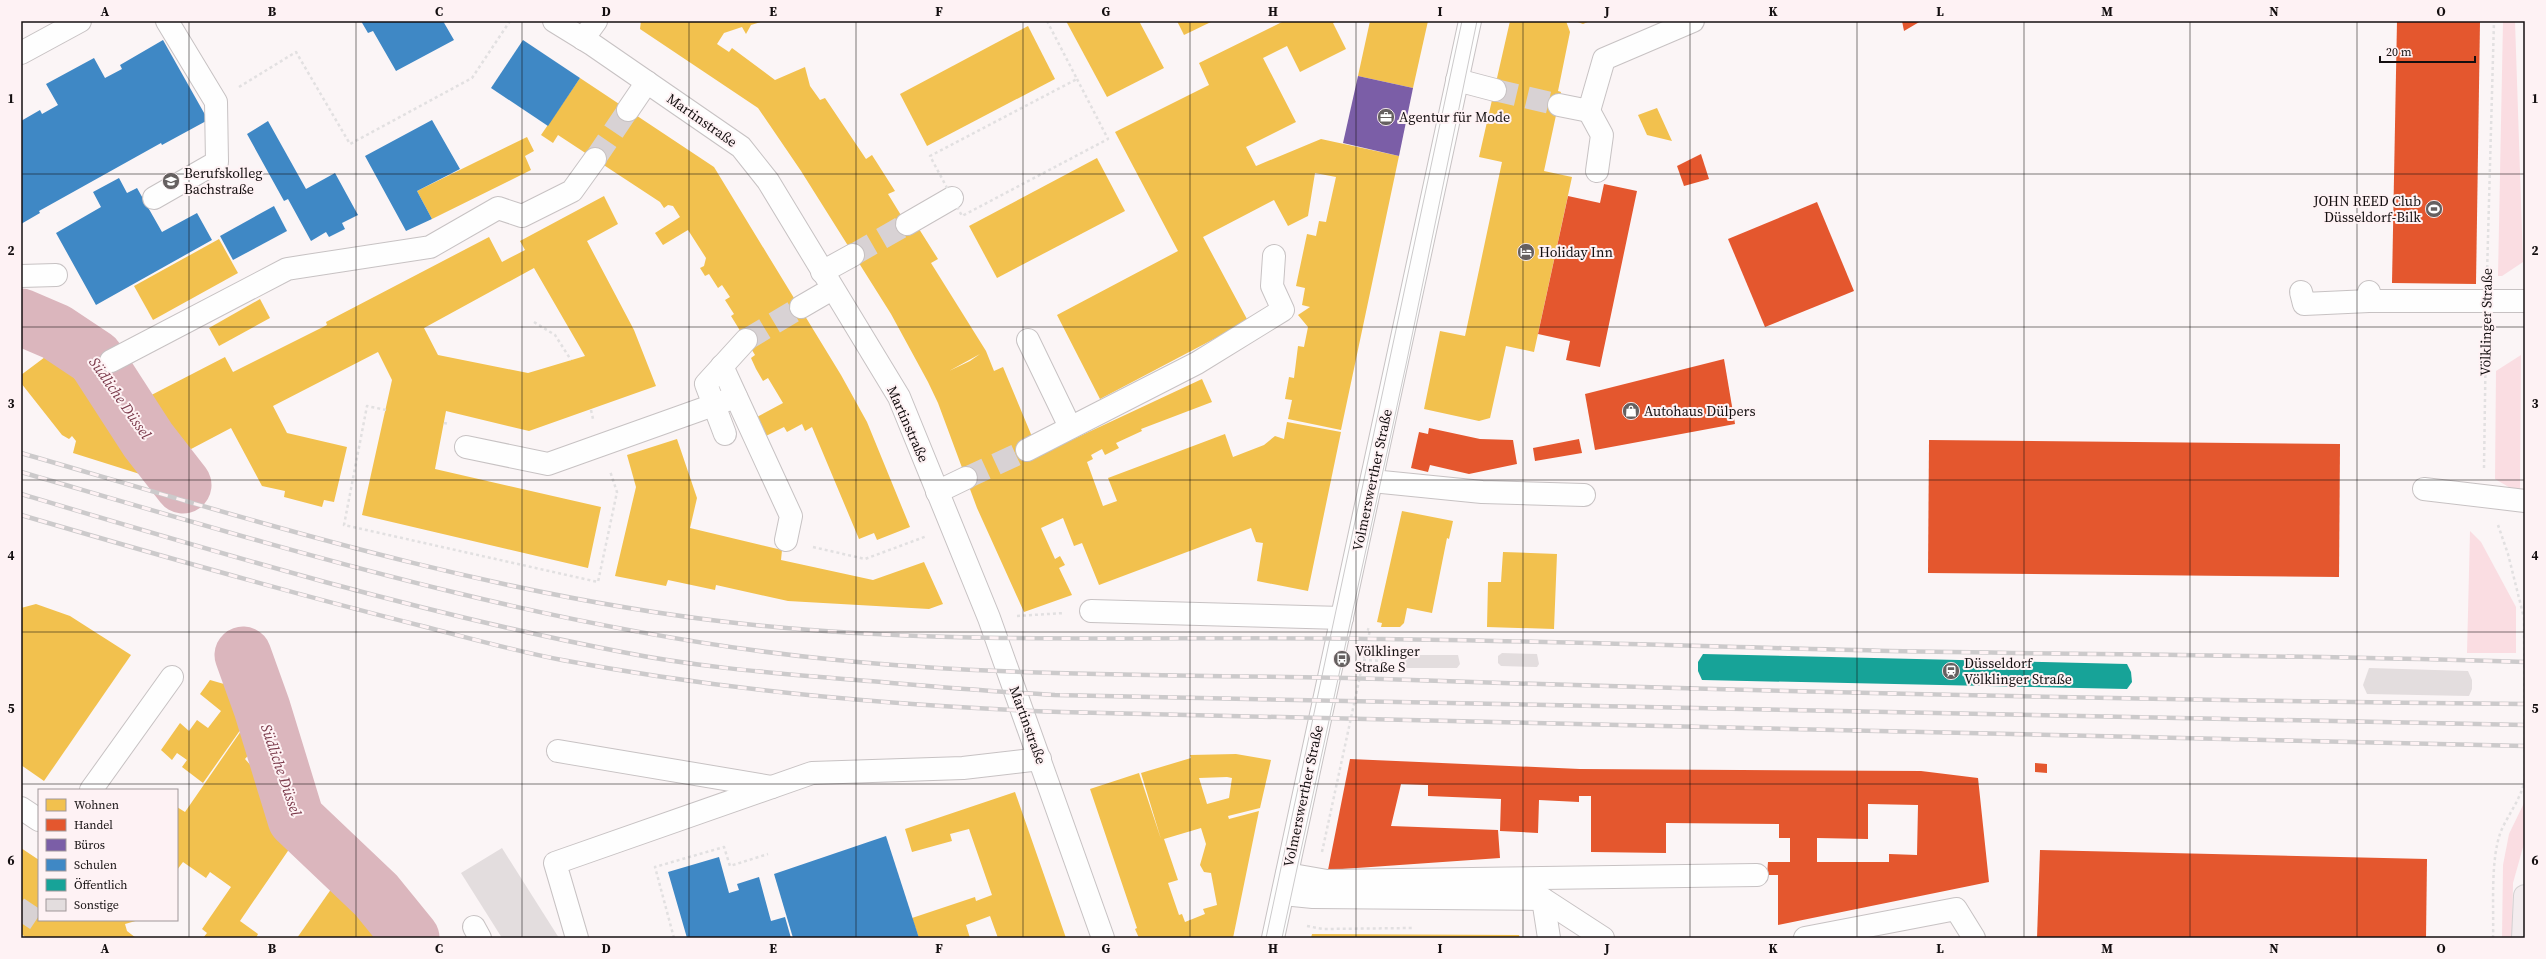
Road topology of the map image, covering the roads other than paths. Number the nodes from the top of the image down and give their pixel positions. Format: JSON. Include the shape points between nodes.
{"nodes":[{"id":1,"x":80,"y":21,"type":"edge"},
{"id":2,"x":167,"y":21,"type":"edge"},
{"id":3,"x":554,"y":21,"type":"edge"},
{"id":4,"x":596,"y":21,"type":"edge"},
{"id":5,"x":1470,"y":21,"type":"edge"},
{"id":6,"x":1693,"y":21,"type":"edge"},
{"id":7,"x":583,"y":39,"type":"junction"},
{"id":8,"x":21,"y":53,"type":"edge"},
{"id":9,"x":1457,"y":80,"type":"junction"},
{"id":10,"x":647,"y":82,"type":"junction"},
{"id":11,"x":1495,"y":90,"type":"tunnel mouth"},
{"id":12,"x":1559,"y":105,"type":"tunnel mouth"},
{"id":13,"x":628,"y":110,"type":"tunnel mouth"},
{"id":14,"x":1589,"y":111,"type":"junction"},
{"id":15,"x":595,"y":159,"type":"tunnel mouth"},
{"id":16,"x":1597,"y":171,"type":"dead end"},
{"id":17,"x":154,"y":198,"type":"dead end"},
{"id":18,"x":952,"y":198,"type":"road end"},
{"id":19,"x":907,"y":224,"type":"tunnel mouth"},
{"id":20,"x":853,"y":255,"type":"tunnel mouth"},
{"id":21,"x":1274,"y":256,"type":"dead end"},
{"id":22,"x":56,"y":275,"type":"dead end"},
{"id":23,"x":21,"y":276,"type":"edge"},
{"id":24,"x":827,"y":280,"type":"junction"},
{"id":25,"x":2301,"y":292,"type":"dead end"},
{"id":26,"x":2525,"y":301,"type":"edge"},
{"id":27,"x":801,"y":307,"type":"tunnel mouth"},
{"id":28,"x":746,"y":340,"type":"tunnel mouth"},
{"id":29,"x":1028,"y":340,"type":"dead end"},
{"id":30,"x":111,"y":361,"type":"dead end"},
{"id":31,"x":722,"y":366,"type":"junction"},
{"id":32,"x":736,"y":397,"type":"junction"},
{"id":33,"x":713,"y":405,"type":"junction"},
{"id":34,"x":1070,"y":427,"type":"junction"},
{"id":35,"x":725,"y":434,"type":"dead end"},
{"id":36,"x":466,"y":447,"type":"dead end"},
{"id":37,"x":1027,"y":450,"type":"tunnel mouth"},
{"id":38,"x":966,"y":478,"type":"tunnel mouth"},
{"id":39,"x":1372,"y":481,"type":"junction"},
{"id":40,"x":2424,"y":490,"type":"dead end"},
{"id":41,"x":937,"y":492,"type":"junction"},
{"id":42,"x":1584,"y":494,"type":"dead end"},
{"id":43,"x":2525,"y":501,"type":"edge"},
{"id":44,"x":786,"y":540,"type":"road end"},
{"id":45,"x":1091,"y":611,"type":"road end"},
{"id":46,"x":1342,"y":618,"type":"junction"},
{"id":47,"x":172,"y":677,"type":"dead end"},
{"id":48,"x":558,"y":751,"type":"dead end"},
{"id":49,"x":1040,"y":759,"type":"junction"},
{"id":50,"x":775,"y":787,"type":"junction"},
{"id":51,"x":92,"y":789,"type":"edge"},
{"id":52,"x":21,"y":808,"type":"edge"},
{"id":53,"x":38,"y":819,"type":"edge"},
{"id":54,"x":1758,"y":875,"type":"dead end"},
{"id":55,"x":1285,"y":884,"type":"junction"},
{"id":56,"x":2525,"y":896,"type":"edge"},
{"id":57,"x":1543,"y":899,"type":"junction"},
{"id":58,"x":577,"y":938,"type":"edge"},
{"id":59,"x":1103,"y":938,"type":"edge"},
{"id":60,"x":1273,"y":938,"type":"edge"},
{"id":61,"x":1549,"y":938,"type":"edge"},
{"id":62,"x":1603,"y":938,"type":"edge"},
{"id":63,"x":1805,"y":938,"type":"edge"},
{"id":64,"x":1974,"y":938,"type":"edge"},
{"id":65,"x":2523,"y":938,"type":"edge"}],
"edges":[{"from":1,"to":8,"type":"street"},
{"from":2,"to":17,"type":"street","via":[[216,102],[217,162]]},
{"from":3,"to":7,"type":"street","name":"Martinstraße"},
{"from":4,"to":7,"type":"street"},
{"from":5,"to":9,"type":"street","name":"Volmerswerther Straße"},
{"from":6,"to":14,"type":"street","via":[[1604,59]]},
{"from":7,"to":10,"type":"street","name":"Martinstraße"},
{"from":9,"to":11,"type":"street"},
{"from":9,"to":39,"type":"street","name":"Volmerswerther Straße"},
{"from":10,"to":13,"type":"street"},
{"from":10,"to":24,"type":"street","name":"Martinstraße","via":[[741,147],[768,181]]},
{"from":12,"to":14,"type":"street"},
{"from":14,"to":16,"type":"street","via":[[1602,135]]},
{"from":15,"to":30,"type":"street","via":[[572,191],[522,216],[498,208],[430,247],[287,269]]},
{"from":18,"to":19,"type":"street"},
{"from":20,"to":24,"type":"street"},
{"from":21,"to":34,"type":"street","via":[[1272,286],[1283,310],[1197,363]]},
{"from":22,"to":23,"type":"street"},
{"from":24,"to":27,"type":"street"},
{"from":24,"to":41,"type":"street","name":"Martinstraße","via":[[899,397]]},
{"from":25,"to":26,"type":"street","via":[[2304,304],[2369,297]]},
{"from":28,"to":31,"type":"street"},
{"from":29,"to":34,"type":"street"},
{"from":31,"to":32,"type":"street"},
{"from":31,"to":33,"type":"street","via":[[706,384]]},
{"from":32,"to":33,"type":"street"},
{"from":32,"to":44,"type":"street","via":[[791,516]]},
{"from":33,"to":35,"type":"street"},
{"from":33,"to":36,"type":"street","via":[[548,464]]},
{"from":34,"to":37,"type":"street"},
{"from":38,"to":41,"type":"street"},
{"from":39,"to":42,"type":"street","via":[[1482,492]]},
{"from":39,"to":46,"type":"street","name":"Volmerswerther Straße"},
{"from":40,"to":43,"type":"street"},
{"from":41,"to":49,"type":"street","name":"Martinstraße","via":[[989,618]]},
{"from":45,"to":46,"type":"street"},
{"from":46,"to":55,"type":"street","name":"Volmerswerther Straße"},
{"from":47,"to":51,"type":"street"},
{"from":48,"to":50,"type":"street"},
{"from":49,"to":50,"type":"street","via":[[964,768],[812,773]]},
{"from":49,"to":59,"type":"street","name":"Martinstraße"},
{"from":50,"to":58,"type":"street","via":[[555,863]]},
{"from":52,"to":53,"type":"street"},
{"from":54,"to":55,"type":"street","via":[[1327,881]]},
{"from":55,"to":57,"type":"street","via":[[1313,897]]},
{"from":55,"to":60,"type":"street","name":"Volmerswerther Straße"},
{"from":56,"to":65,"type":"main road"},
{"from":57,"to":61,"type":"street"},
{"from":57,"to":62,"type":"street"},
{"from":63,"to":64,"type":"street","via":[[1956,909]]}]}
